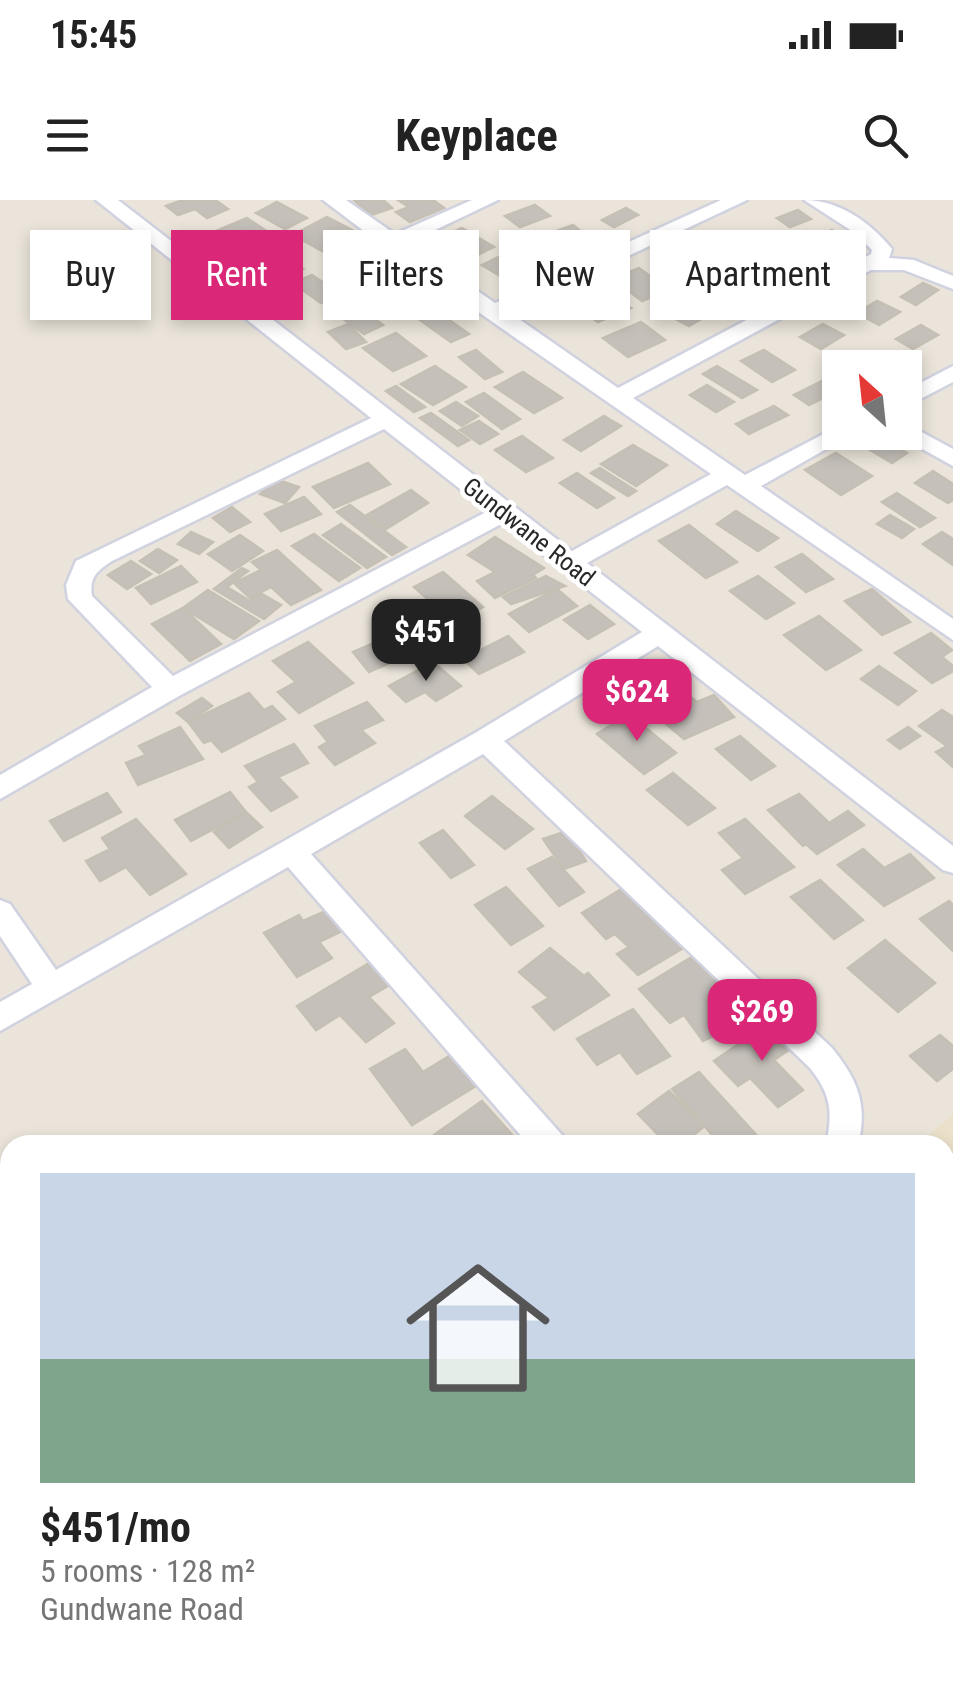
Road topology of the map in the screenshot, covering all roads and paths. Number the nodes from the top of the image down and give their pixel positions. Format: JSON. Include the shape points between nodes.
{"nodes":[{"id":1,"x":106,"y":200,"type":"edge"},
{"id":2,"x":333,"y":200,"type":"edge"},
{"id":3,"x":488,"y":200,"type":"edge"},
{"id":4,"x":737,"y":200,"type":"edge"},
{"id":5,"x":814,"y":200,"type":"edge"},
{"id":6,"x":375,"y":230,"type":"edge"},
{"id":7,"x":419,"y":230,"type":"edge"},
{"id":8,"x":871,"y":264,"type":"junction"},
{"id":9,"x":953,"y":283,"type":"edge"},
{"id":10,"x":479,"y":302,"type":"edge"},
{"id":11,"x":493,"y":312,"type":"junction"},
{"id":12,"x":953,"y":374,"type":"edge"},
{"id":13,"x":922,"y":391,"type":"edge"},
{"id":14,"x":618,"y":397,"type":"junction"},
{"id":15,"x":386,"y":419,"type":"junction"},
{"id":16,"x":922,"y":441,"type":"edge"},
{"id":17,"x":822,"y":442,"type":"edge"},
{"id":18,"x":953,"y":460,"type":"edge"},
{"id":19,"x":735,"y":481,"type":"junction"},
{"id":20,"x":504,"y":512,"type":"junction"},
{"id":21,"x":569,"y":563,"type":"junction"},
{"id":22,"x":953,"y":631,"type":"edge"},
{"id":23,"x":658,"y":634,"type":"junction"},
{"id":24,"x":170,"y":690,"type":"junction"},
{"id":25,"x":485,"y":740,"type":"junction"},
{"id":26,"x":0,"y":788,"type":"edge"},
{"id":27,"x":948,"y":850,"type":"edge"},
{"id":28,"x":291,"y":852,"type":"junction"},
{"id":29,"x":0,"y":912,"type":"edge"},
{"id":30,"x":50,"y":986,"type":"junction"},
{"id":31,"x":0,"y":1018,"type":"edge"},
{"id":32,"x":541,"y":1135,"type":"edge"},
{"id":33,"x":844,"y":1135,"type":"edge"}],
"edges":[{"from":1,"to":15,"type":"street","name":"Gundwane Road"},
{"from":2,"to":6,"type":"street"},
{"from":3,"to":7,"type":"street"},
{"from":4,"to":11,"type":"street"},
{"from":5,"to":8,"type":"street","via":[[879,244],[880,257]]},
{"from":8,"to":9,"type":"street","via":[[907,264]]},
{"from":8,"to":14,"type":"street"},
{"from":10,"to":11,"type":"street"},
{"from":11,"to":14,"type":"street"},
{"from":12,"to":13,"type":"street"},
{"from":14,"to":19,"type":"street"},
{"from":15,"to":20,"type":"street","name":"Gundwane Road"},
{"from":15,"to":24,"type":"street","via":[[85,567],[80,599]]},
{"from":16,"to":18,"type":"street"},
{"from":17,"to":19,"type":"street"},
{"from":19,"to":21,"type":"street"},
{"from":19,"to":22,"type":"street"},
{"from":20,"to":21,"type":"street","name":"Gundwane Road"},
{"from":20,"to":24,"type":"street"},
{"from":21,"to":23,"type":"street","name":"Gundwane Road"},
{"from":23,"to":25,"type":"street"},
{"from":23,"to":27,"type":"street","name":"Gundwane Road"},
{"from":24,"to":26,"type":"street"},
{"from":25,"to":28,"type":"street"},
{"from":25,"to":33,"type":"street","via":[[821,1058],[844,1086]]},
{"from":28,"to":30,"type":"street"},
{"from":28,"to":32,"type":"street"},
{"from":29,"to":30,"type":"street"},
{"from":30,"to":31,"type":"street"}]}
